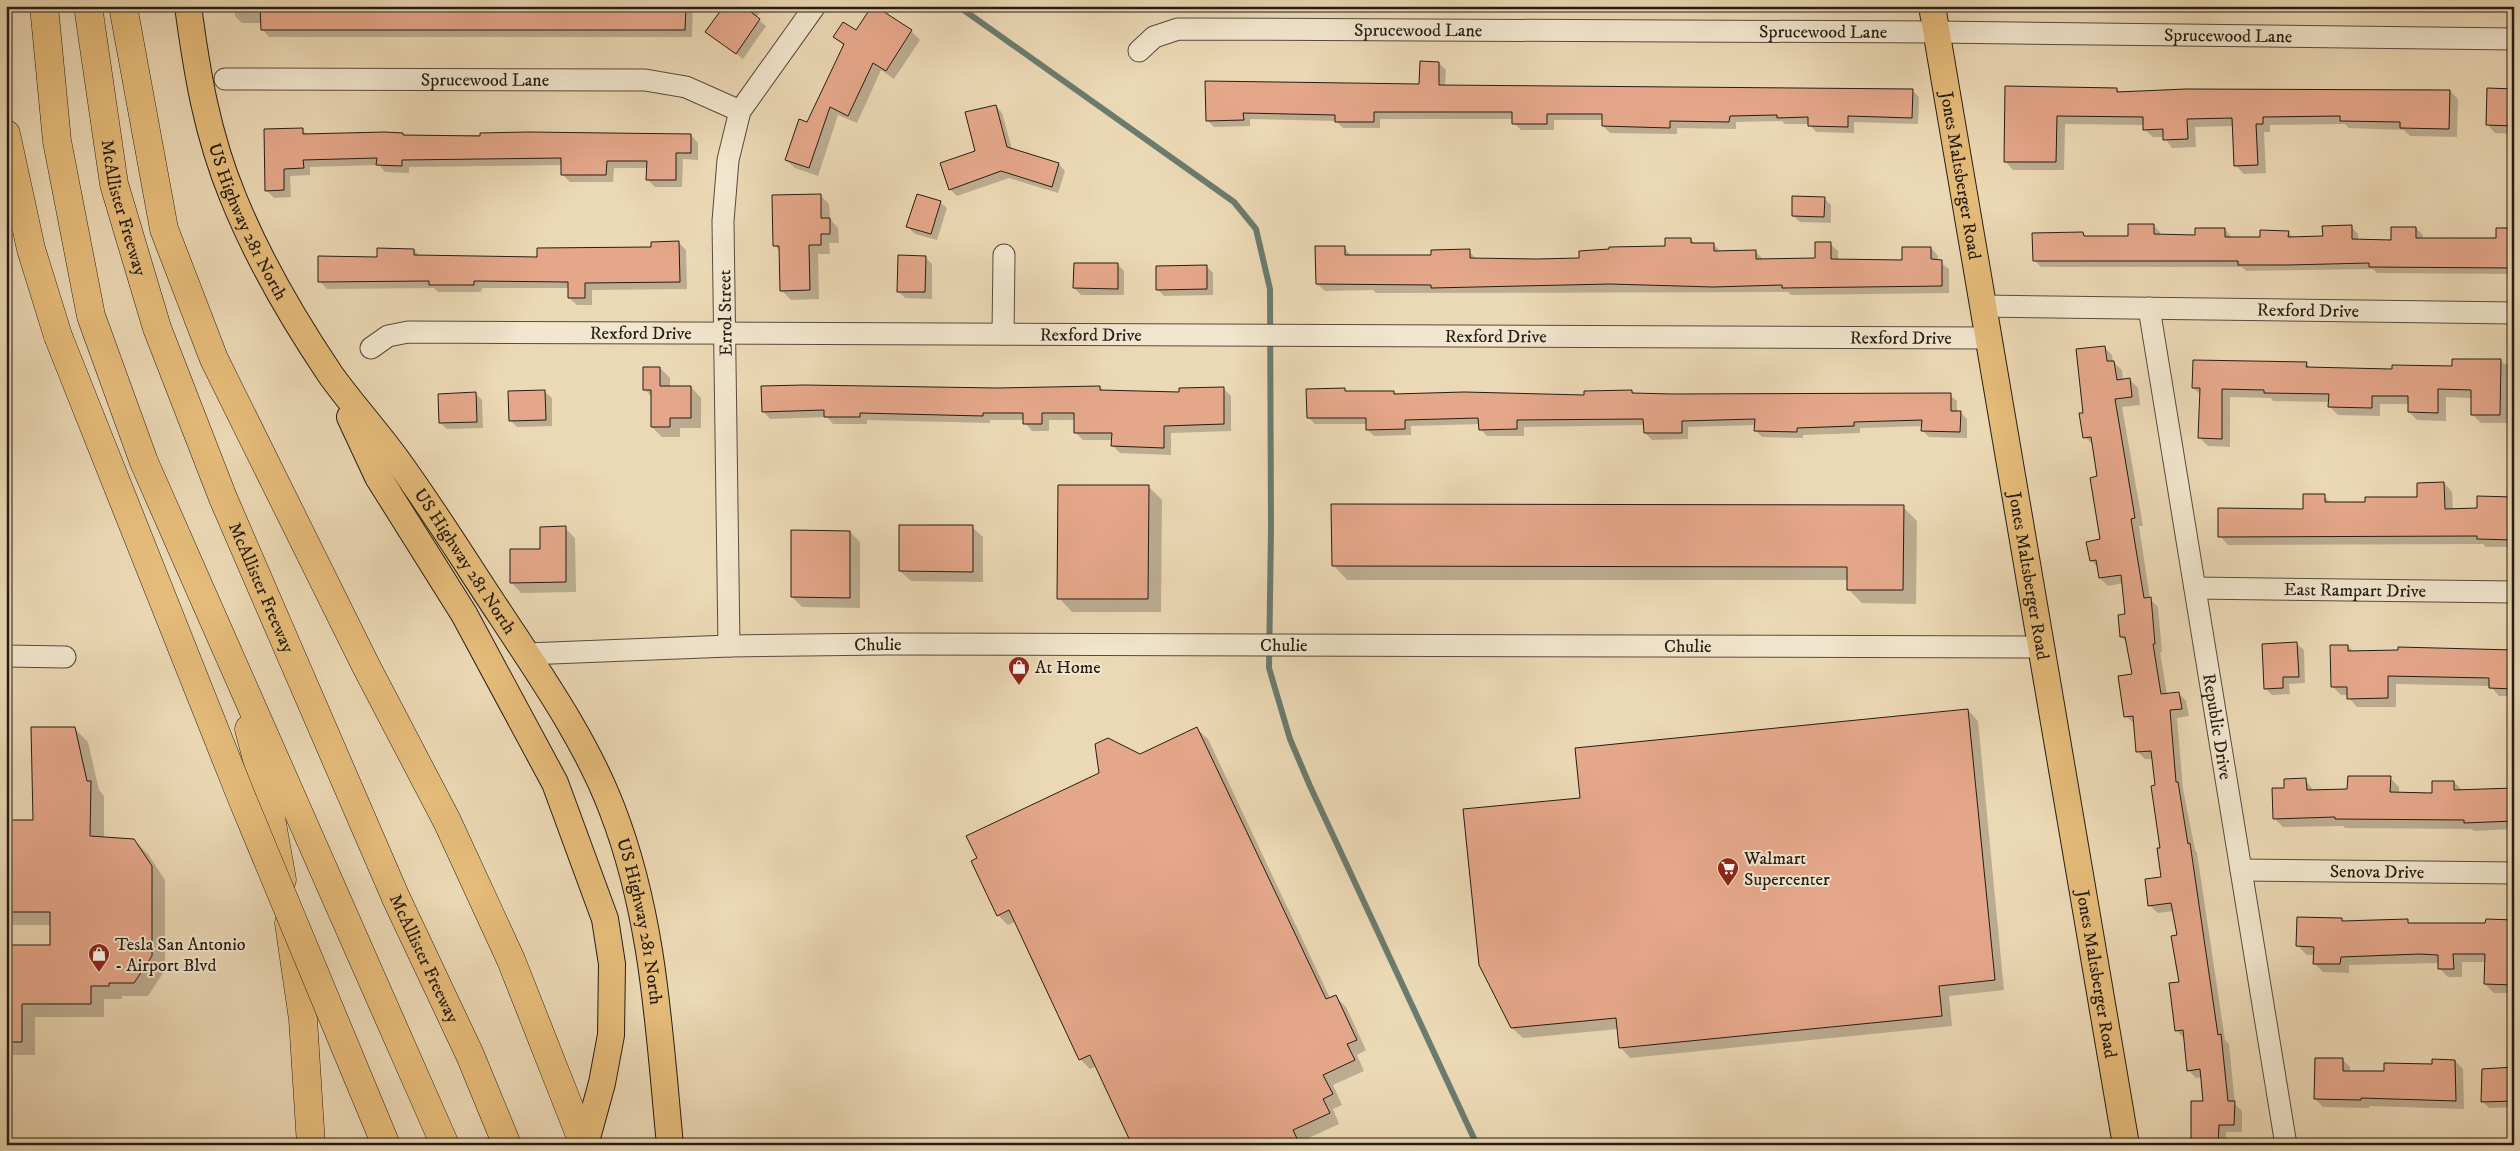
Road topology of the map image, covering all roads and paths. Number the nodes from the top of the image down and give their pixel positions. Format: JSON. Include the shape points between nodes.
{"nodes":[{"id":1,"x":44,"y":6,"type":"edge"},
{"id":2,"x":88,"y":6,"type":"edge"},
{"id":3,"x":123,"y":6,"type":"edge"},
{"id":4,"x":188,"y":6,"type":"edge"},
{"id":5,"x":815,"y":6,"type":"edge"},
{"id":6,"x":1932,"y":6,"type":"edge"},
{"id":7,"x":1936,"y":32,"type":"junction"},
{"id":8,"x":2514,"y":39,"type":"edge"},
{"id":9,"x":1138,"y":51,"type":"dead end"},
{"id":10,"x":225,"y":79,"type":"dead end"},
{"id":11,"x":740,"y":111,"type":"junction"},
{"id":12,"x":6,"y":134,"type":"edge"},
{"id":13,"x":1004,"y":255,"type":"dead end"},
{"id":14,"x":1982,"y":306,"type":"junction"},
{"id":15,"x":2149,"y":308,"type":"junction"},
{"id":16,"x":2514,"y":313,"type":"edge"},
{"id":17,"x":726,"y":334,"type":"junction"},
{"id":18,"x":1003,"y":334,"type":"junction"},
{"id":19,"x":1989,"y":338,"type":"junction"},
{"id":20,"x":372,"y":348,"type":"dead end"},
{"id":21,"x":331,"y":375,"type":"junction"},
{"id":22,"x":2195,"y":588,"type":"junction"},
{"id":23,"x":2514,"y":592,"type":"edge"},
{"id":24,"x":729,"y":646,"type":"junction"},
{"id":25,"x":2041,"y":647,"type":"junction"},
{"id":26,"x":228,"y":648,"type":"junction"},
{"id":27,"x":526,"y":654,"type":"junction"},
{"id":28,"x":6,"y":656,"type":"edge"},
{"id":29,"x":65,"y":657,"type":"dead end"},
{"id":30,"x":2241,"y":870,"type":"junction"},
{"id":31,"x":2514,"y":873,"type":"edge"},
{"id":32,"x":311,"y":1145,"type":"edge"},
{"id":33,"x":386,"y":1145,"type":"edge"},
{"id":34,"x":445,"y":1145,"type":"edge"},
{"id":35,"x":507,"y":1145,"type":"edge"},
{"id":36,"x":585,"y":1145,"type":"edge"},
{"id":37,"x":670,"y":1145,"type":"edge"},
{"id":38,"x":2126,"y":1145,"type":"edge"},
{"id":39,"x":2286,"y":1145,"type":"edge"}],
"edges":[{"from":1,"to":26,"type":"highway","via":[[57,141],[91,316],[144,462]]},
{"from":2,"to":35,"type":"highway","name":"McAllister Freeway","via":[[114,184],[157,328],[223,498]]},
{"from":3,"to":36,"type":"highway","via":[[164,230],[214,359],[366,666],[447,821],[511,960]]},
{"from":4,"to":21,"type":"main road","name":"US Highway 281 North","via":[[198,82],[232,195],[254,244]]},
{"from":5,"to":11,"type":"street","name":"Errol Street"},
{"from":6,"to":7,"type":"main road","name":"Jones Maltsberger Road"},
{"from":7,"to":8,"type":"street","name":"Sprucewood Lane"},
{"from":7,"to":9,"type":"street","name":"Sprucewood Lane","via":[[1178,30],[1154,37]]},
{"from":7,"to":14,"type":"main road","name":"Jones Maltsberger Road"},
{"from":10,"to":11,"type":"street","name":"Sprucewood Lane","via":[[645,80],[686,86]]},
{"from":11,"to":17,"type":"street","name":"Errol Street","via":[[728,160],[723,221]]},
{"from":12,"to":33,"type":"highway","bridge":true,"via":[[32,249],[58,336],[245,805]]},
{"from":13,"to":18,"type":"street"},
{"from":14,"to":15,"type":"street","name":"Rexford Drive"},
{"from":14,"to":19,"type":"main road","name":"Jones Maltsberger Road"},
{"from":15,"to":16,"type":"street","name":"Rexford Drive"},
{"from":15,"to":22,"type":"street","name":"Republic Drive"},
{"from":17,"to":18,"type":"street","name":"Rexford Drive"},
{"from":17,"to":20,"type":"street","name":"Rexford Drive","via":[[408,332],[388,336]]},
{"from":17,"to":24,"type":"street","name":"Errol Street"},
{"from":18,"to":19,"type":"street","name":"Rexford Drive"},
{"from":19,"to":25,"type":"main road","name":"Jones Maltsberger Road"},
{"from":21,"to":27,"type":"main road","name":"US Highway 281 North","via":[[400,464]]},
{"from":21,"to":36,"type":"main road","via":[[378,477],[464,614],[555,783],[605,919],[612,964],[611,1035]]},
{"from":22,"to":23,"type":"street","name":"East Rampart Drive"},
{"from":22,"to":30,"type":"street","name":"Republic Drive"},
{"from":24,"to":25,"type":"street","name":"Chulie"},
{"from":24,"to":27,"type":"street","name":"Chulie"},
{"from":25,"to":38,"type":"main road","name":"Jones Maltsberger Road"},
{"from":26,"to":32,"type":"highway","via":[[268,801],[282,875],[303,1018]]},
{"from":26,"to":34,"type":"highway"},
{"from":27,"to":37,"type":"main road","name":"US Highway 281 North","via":[[580,742],[612,807],[630,862],[653,967]]},
{"from":28,"to":29,"type":"street"},
{"from":30,"to":31,"type":"street","name":"Senova Drive"},
{"from":30,"to":39,"type":"street","name":"Republic Drive"}]}
